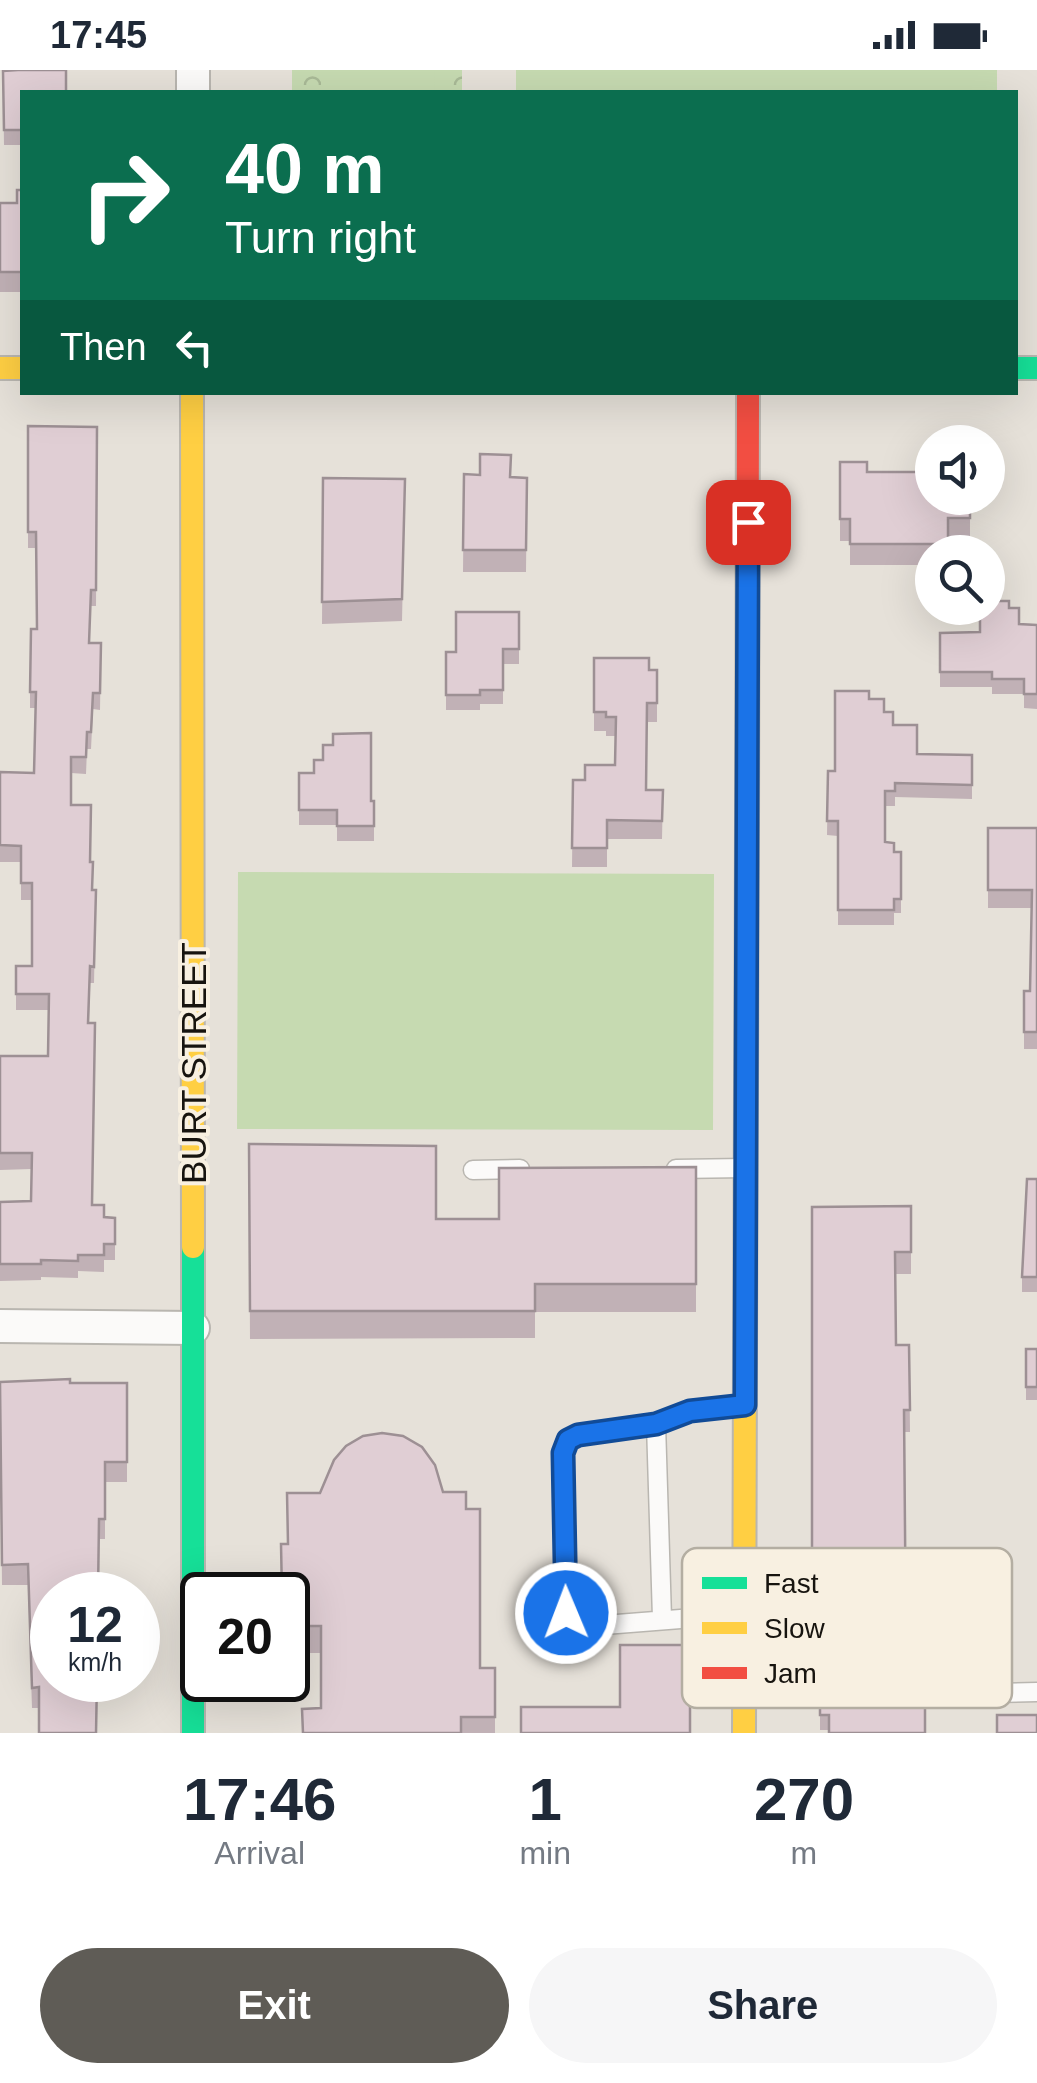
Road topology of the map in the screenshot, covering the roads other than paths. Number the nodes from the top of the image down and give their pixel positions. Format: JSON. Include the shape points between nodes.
{"nodes":[{"id":1,"x":192,"y":395,"type":"edge"},
{"id":2,"x":748,"y":395,"type":"edge"},
{"id":3,"x":746,"y":1168,"type":"junction"},
{"id":4,"x":532,"y":1169,"type":"edge"},
{"id":5,"x":648,"y":1169,"type":"edge"},
{"id":6,"x":473,"y":1170,"type":"dead end"},
{"id":7,"x":0,"y":1326,"type":"edge"},
{"id":8,"x":194,"y":1328,"type":"junction"},
{"id":9,"x":745,"y":1405,"type":"junction"},
{"id":10,"x":656,"y":1424,"type":"junction"},
{"id":11,"x":744,"y":1548,"type":"edge"},
{"id":12,"x":682,"y":1617,"type":"edge"},
{"id":13,"x":662,"y":1618,"type":"junction"},
{"id":14,"x":1037,"y":1692,"type":"edge"},
{"id":15,"x":1012,"y":1693,"type":"edge"},
{"id":16,"x":194,"y":1733,"type":"edge"}],
"edges":[{"from":1,"to":8,"type":"street","name":"BURT STREET"},
{"from":2,"to":3,"type":"street"},
{"from":3,"to":5,"type":"lane"},
{"from":3,"to":9,"type":"street"},
{"from":4,"to":6,"type":"lane"},
{"from":7,"to":8,"type":"street"},
{"from":8,"to":16,"type":"street","name":"BURT STREET"},
{"from":9,"to":10,"type":"lane","via":[[690,1411]]},
{"from":9,"to":11,"type":"street"},
{"from":10,"to":13,"type":"lane"},
{"from":10,"to":13,"type":"lane","via":[[568,1440],[566,1613],[568,1623],[579,1627]]},
{"from":12,"to":13,"type":"lane"},
{"from":14,"to":15,"type":"lane"}]}
